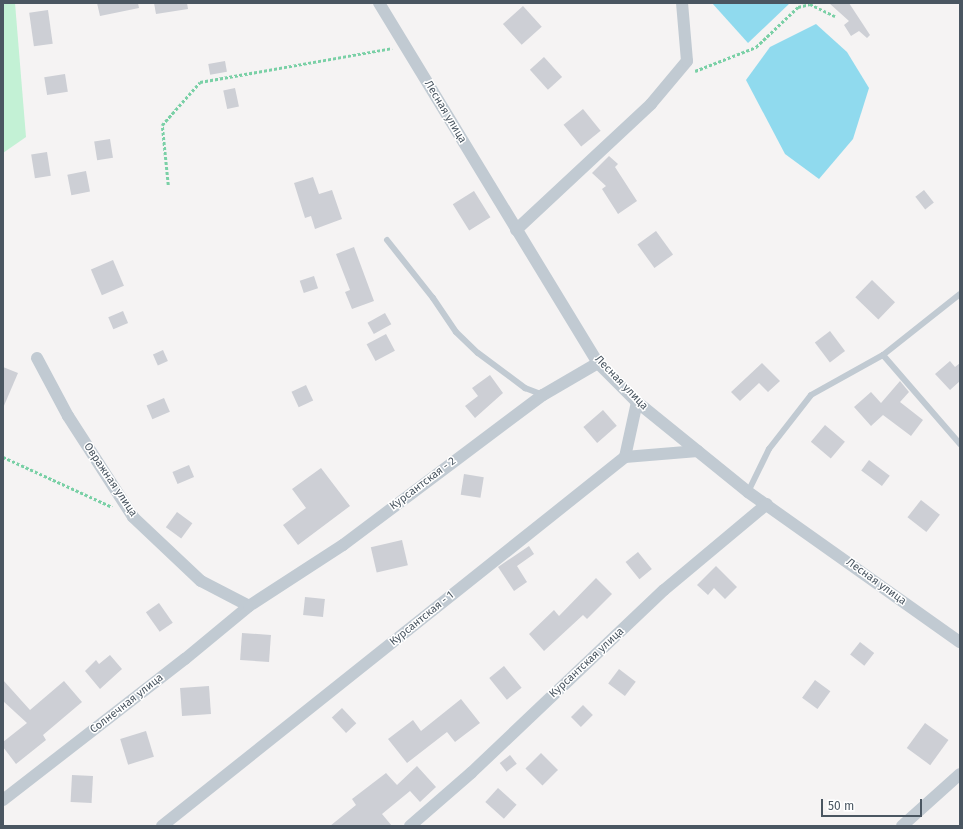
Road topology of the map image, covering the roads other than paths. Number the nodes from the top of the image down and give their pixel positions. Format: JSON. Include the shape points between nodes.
{"nodes":[{"id":1,"x":379,"y":3,"type":"edge"},
{"id":2,"x":682,"y":3,"type":"edge"},
{"id":3,"x":516,"y":230,"type":"junction"},
{"id":4,"x":388,"y":240,"type":"dead end"},
{"id":5,"x":960,"y":294,"type":"edge"},
{"id":6,"x":883,"y":354,"type":"junction"},
{"id":7,"x":37,"y":358,"type":"dead end"},
{"id":8,"x":598,"y":363,"type":"junction"},
{"id":9,"x":543,"y":395,"type":"junction"},
{"id":10,"x":637,"y":402,"type":"junction"},
{"id":11,"x":960,"y":444,"type":"edge"},
{"id":12,"x":698,"y":451,"type":"junction"},
{"id":13,"x":625,"y":457,"type":"junction"},
{"id":14,"x":748,"y":492,"type":"junction"},
{"id":15,"x":767,"y":504,"type":"junction"},
{"id":16,"x":249,"y":606,"type":"junction"},
{"id":17,"x":960,"y":642,"type":"edge"},
{"id":18,"x":960,"y":774,"type":"edge"},
{"id":19,"x":3,"y":800,"type":"edge"},
{"id":20,"x":162,"y":826,"type":"edge"},
{"id":21,"x":410,"y":826,"type":"edge"},
{"id":22,"x":902,"y":826,"type":"edge"}],
"edges":[{"from":1,"to":3,"type":"street","name":"Лесная улица"},
{"from":2,"to":3,"type":"street","via":[[686,61],[651,104]]},
{"from":3,"to":8,"type":"street","name":"Лесная улица"},
{"from":4,"to":9,"type":"lane","via":[[456,332],[478,353],[525,388]]},
{"from":5,"to":6,"type":"lane"},
{"from":6,"to":11,"type":"lane"},
{"from":6,"to":14,"type":"lane","via":[[811,395],[769,449]]},
{"from":7,"to":16,"type":"street","name":"Овражная улица","via":[[68,416],[133,517],[201,581]]},
{"from":8,"to":9,"type":"street","name":"Курсантская - 2"},
{"from":8,"to":10,"type":"street","name":"Лесная улица"},
{"from":9,"to":16,"type":"street","name":"Курсантская - 2","via":[[343,545]]},
{"from":10,"to":12,"type":"street","name":"Лесная улица"},
{"from":10,"to":13,"type":"street"},
{"from":12,"to":13,"type":"street"},
{"from":12,"to":14,"type":"street","name":"Лесная улица"},
{"from":13,"to":20,"type":"street","name":"Курсантская - 1"},
{"from":14,"to":15,"type":"street","name":"Лесная улица"},
{"from":15,"to":17,"type":"street","name":"Лесная улица"},
{"from":15,"to":21,"type":"street","name":"Курсантская улица","via":[[664,590],[477,768]]},
{"from":16,"to":19,"type":"street","name":"Солнечная улица"},
{"from":18,"to":22,"type":"street"}]}
